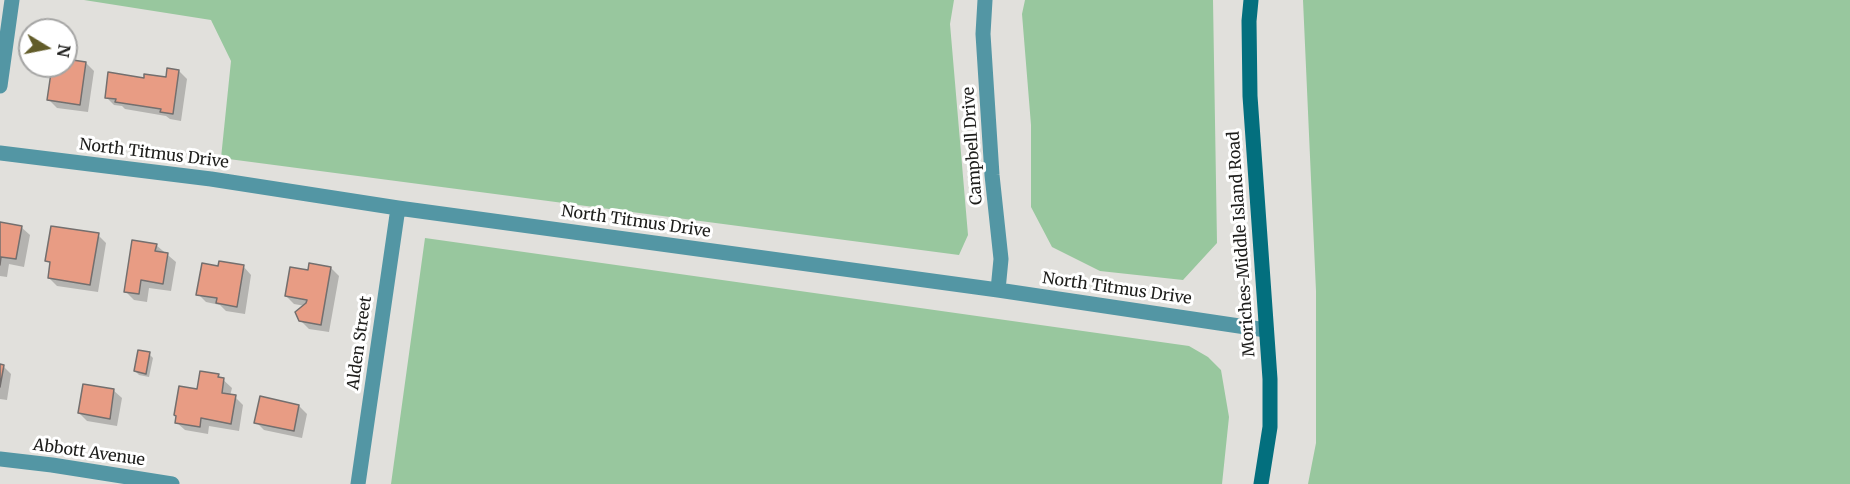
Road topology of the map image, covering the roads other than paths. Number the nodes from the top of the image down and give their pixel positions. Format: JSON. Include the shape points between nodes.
{"nodes":[{"id":1,"x":12,"y":0,"type":"edge"},
{"id":2,"x":985,"y":0,"type":"edge"},
{"id":3,"x":1251,"y":0,"type":"edge"},
{"id":4,"x":0,"y":86,"type":"edge"},
{"id":5,"x":0,"y":153,"type":"edge"},
{"id":6,"x":398,"y":208,"type":"junction"},
{"id":7,"x":998,"y":290,"type":"junction"},
{"id":8,"x":1266,"y":330,"type":"junction"},
{"id":9,"x":0,"y":459,"type":"edge"},
{"id":10,"x":172,"y":484,"type":"edge"},
{"id":11,"x":358,"y":484,"type":"edge"},
{"id":12,"x":1261,"y":484,"type":"edge"}],
"edges":[{"from":1,"to":4,"type":"street"},
{"from":2,"to":7,"type":"street","name":"Campbell Drive","via":[[983,34],[1001,258]]},
{"from":3,"to":8,"type":"main road","name":"Moriches-Middle Island Road","via":[[1250,96]]},
{"from":5,"to":6,"type":"street","name":"North Titmus Drive","via":[[211,179]]},
{"from":6,"to":7,"type":"street","name":"North Titmus Drive"},
{"from":6,"to":11,"type":"street","name":"Alden Street"},
{"from":7,"to":8,"type":"street","name":"North Titmus Drive"},
{"from":8,"to":12,"type":"main road","name":"Moriches-Middle Island Road","via":[[1270,427]]},
{"from":9,"to":10,"type":"street","name":"Abbott Avenue"}]}
